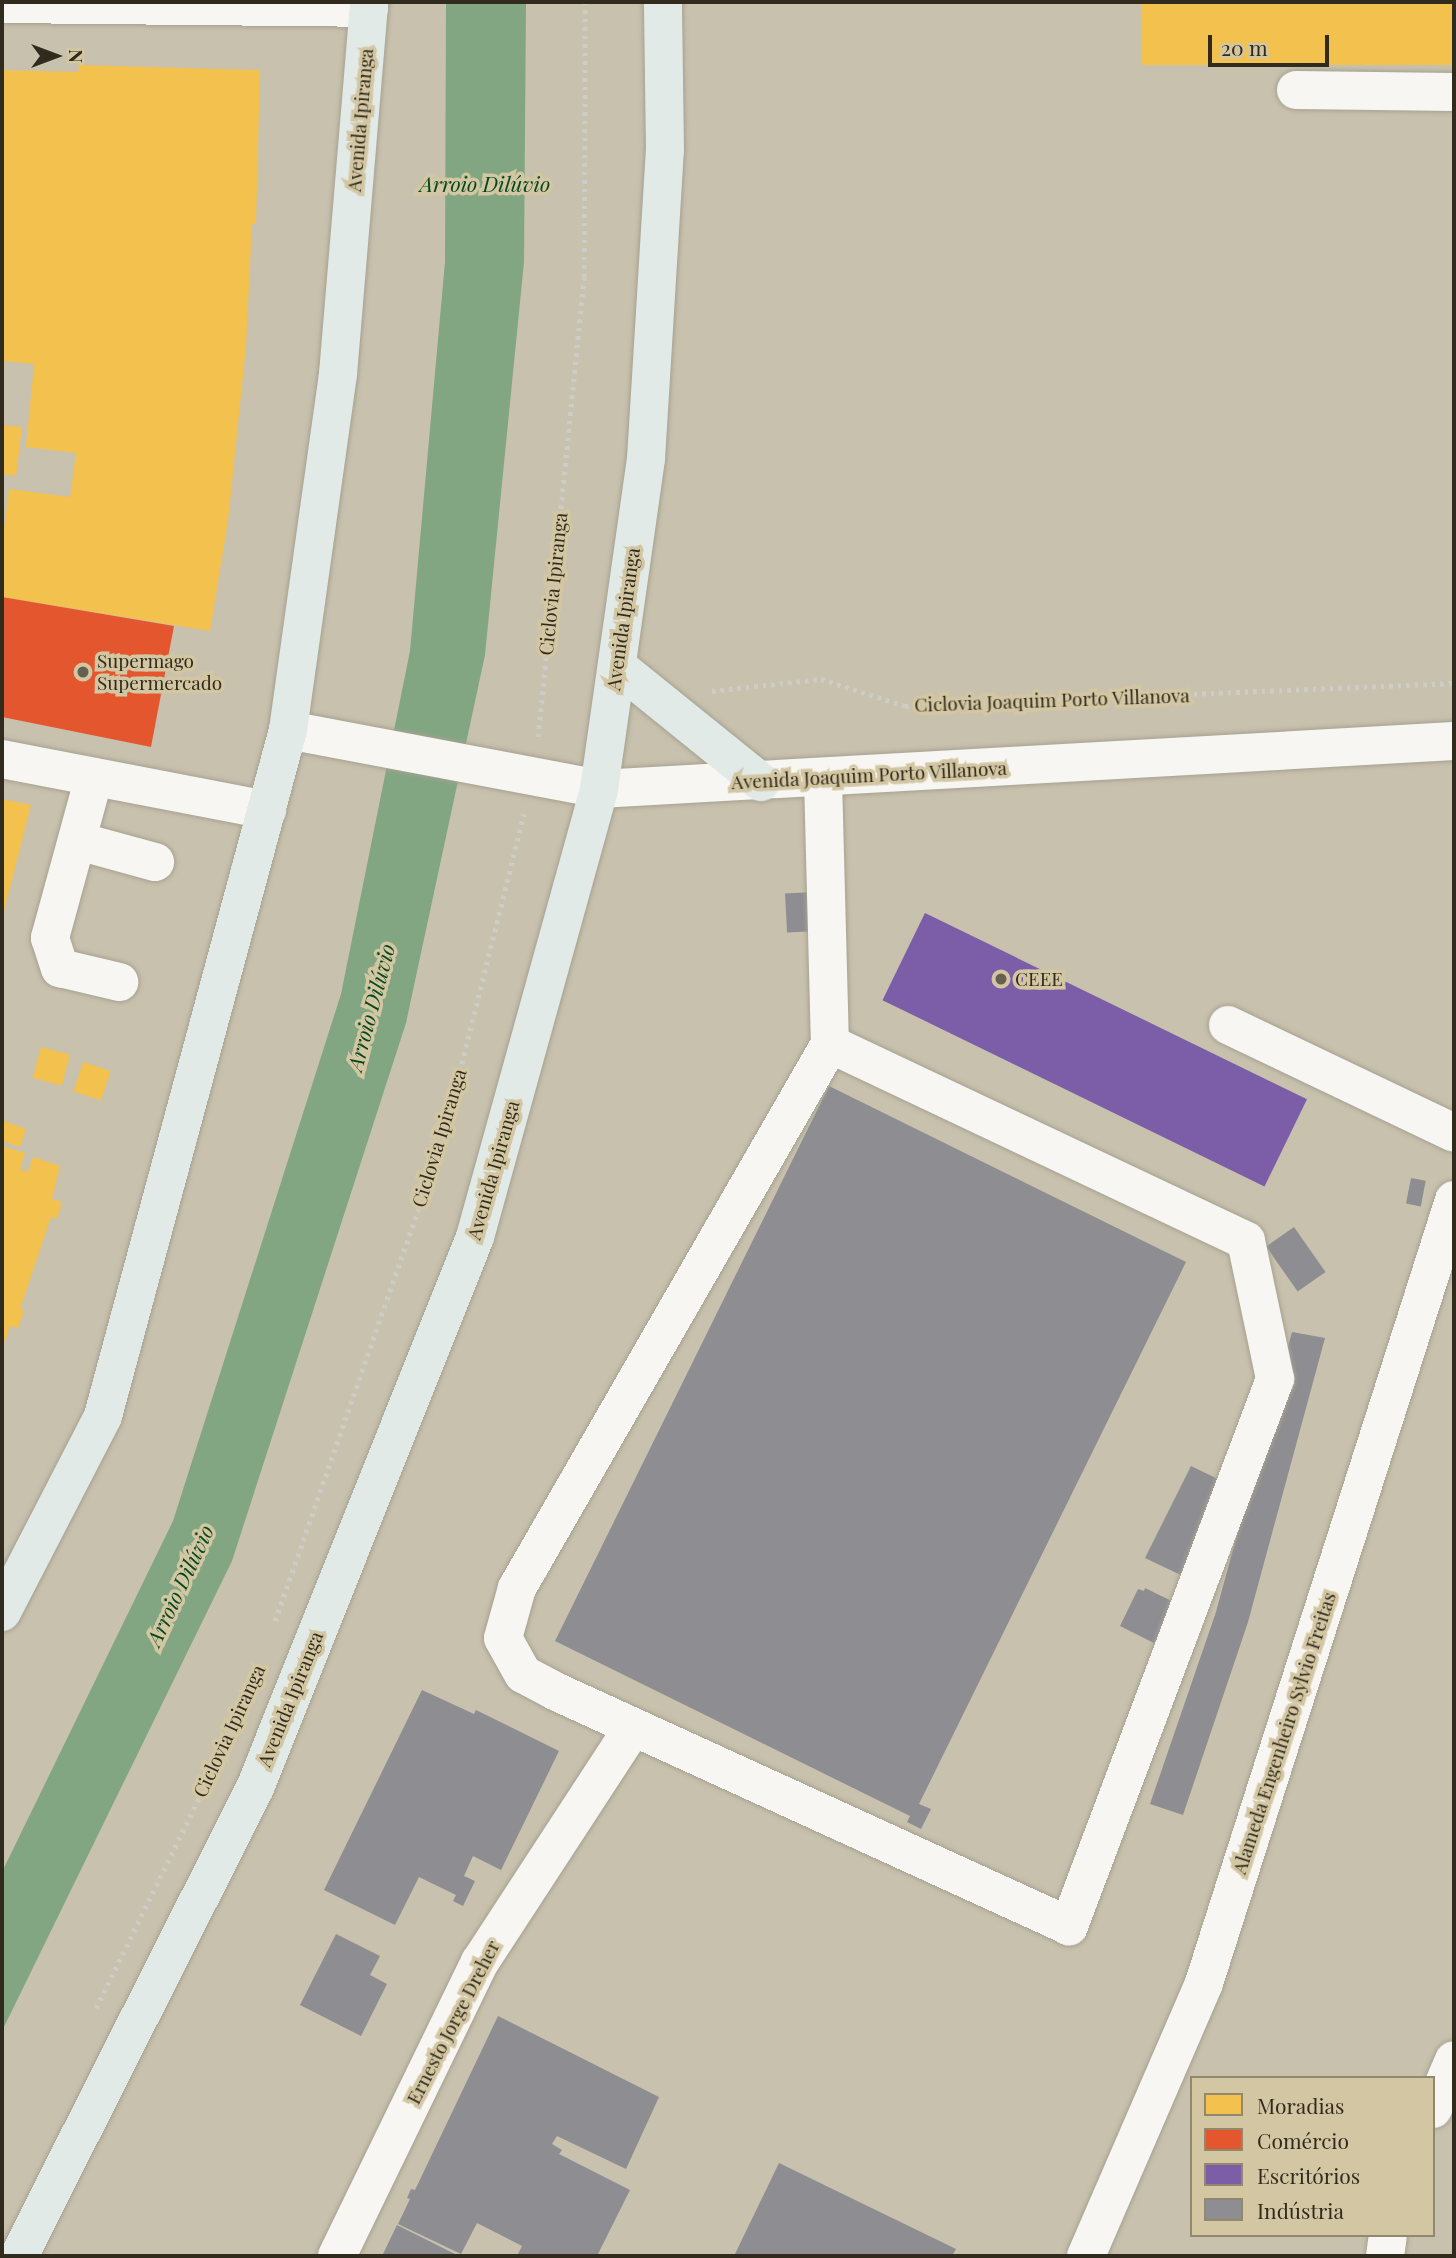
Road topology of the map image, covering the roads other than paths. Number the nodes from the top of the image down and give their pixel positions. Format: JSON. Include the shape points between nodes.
{"nodes":[{"id":1,"x":663,"y":2,"type":"edge"},
{"id":2,"x":2,"y":4,"type":"edge"},
{"id":3,"x":369,"y":5,"type":"edge"},
{"id":4,"x":1296,"y":90,"type":"dead end"},
{"id":5,"x":1454,"y":92,"type":"edge"},
{"id":6,"x":617,"y":666,"type":"junction"},
{"id":7,"x":288,"y":730,"type":"junction"},
{"id":8,"x":1454,"y":741,"type":"edge"},
{"id":9,"x":2,"y":760,"type":"edge"},
{"id":10,"x":94,"y":777,"type":"junction"},
{"id":11,"x":823,"y":779,"type":"junction"},
{"id":12,"x":761,"y":782,"type":"junction"},
{"id":13,"x":599,"y":789,"type":"junction"},
{"id":14,"x":267,"y":810,"type":"junction"},
{"id":15,"x":78,"y":841,"type":"junction"},
{"id":16,"x":155,"y":862,"type":"dead end"},
{"id":17,"x":119,"y":982,"type":"dead end"},
{"id":18,"x":1228,"y":1024,"type":"dead end"},
{"id":19,"x":830,"y":1044,"type":"junction"},
{"id":20,"x":1454,"y":1133,"type":"edge"},
{"id":21,"x":1454,"y":1200,"type":"edge"},
{"id":22,"x":2,"y":1612,"type":"edge"},
{"id":23,"x":633,"y":1727,"type":"junction"},
{"id":24,"x":1454,"y":2060,"type":"edge"},
{"id":25,"x":1435,"y":2104,"type":"edge"},
{"id":26,"x":1388,"y":2237,"type":"edge"},
{"id":27,"x":19,"y":2256,"type":"edge"},
{"id":28,"x":337,"y":2256,"type":"edge"},
{"id":29,"x":1086,"y":2256,"type":"edge"},
{"id":30,"x":1385,"y":2256,"type":"edge"}],
"edges":[{"from":1,"to":6,"type":"main road","name":"Avenida Ipiranga","via":[[665,151],[646,459]]},
{"from":2,"to":3,"type":"street"},
{"from":3,"to":7,"type":"main road","name":"Avenida Ipiranga","via":[[338,374]]},
{"from":4,"to":5,"type":"street"},
{"from":6,"to":12,"type":"main road"},
{"from":6,"to":13,"type":"main road","name":"Avenida Ipiranga"},
{"from":7,"to":13,"type":"street","name":"Avenida Joaquim Porto Villanova"},
{"from":7,"to":14,"type":"main road","name":"Avenida Ipiranga"},
{"from":8,"to":11,"type":"street","name":"Avenida Joaquim Porto Villanova"},
{"from":9,"to":10,"type":"street"},
{"from":10,"to":14,"type":"street"},
{"from":10,"to":15,"type":"street"},
{"from":11,"to":12,"type":"street","name":"Avenida Joaquim Porto Villanova"},
{"from":11,"to":19,"type":"street"},
{"from":12,"to":13,"type":"street","name":"Avenida Joaquim Porto Villanova"},
{"from":13,"to":27,"type":"main road","name":"Avenida Ipiranga","via":[[475,1237],[255,1788]]},
{"from":14,"to":22,"type":"main road","name":"Avenida Ipiranga","via":[[103,1416]]},
{"from":15,"to":16,"type":"street"},
{"from":15,"to":17,"type":"street","via":[[50,938],[60,968]]},
{"from":18,"to":20,"type":"street"},
{"from":19,"to":23,"type":"street","via":[[517,1588],[503,1638],[523,1674]]},
{"from":19,"to":23,"type":"street","via":[[1246,1241],[1275,1379],[1069,1926]]},
{"from":21,"to":29,"type":"street","name":"Alameda Engenheiro Sylvio Freitas","via":[[1204,1983]]},
{"from":23,"to":28,"type":"street","name":"Ernesto Jorge Dreher","via":[[480,1962]]},
{"from":24,"to":25,"type":"street"},
{"from":26,"to":30,"type":"street"}]}
